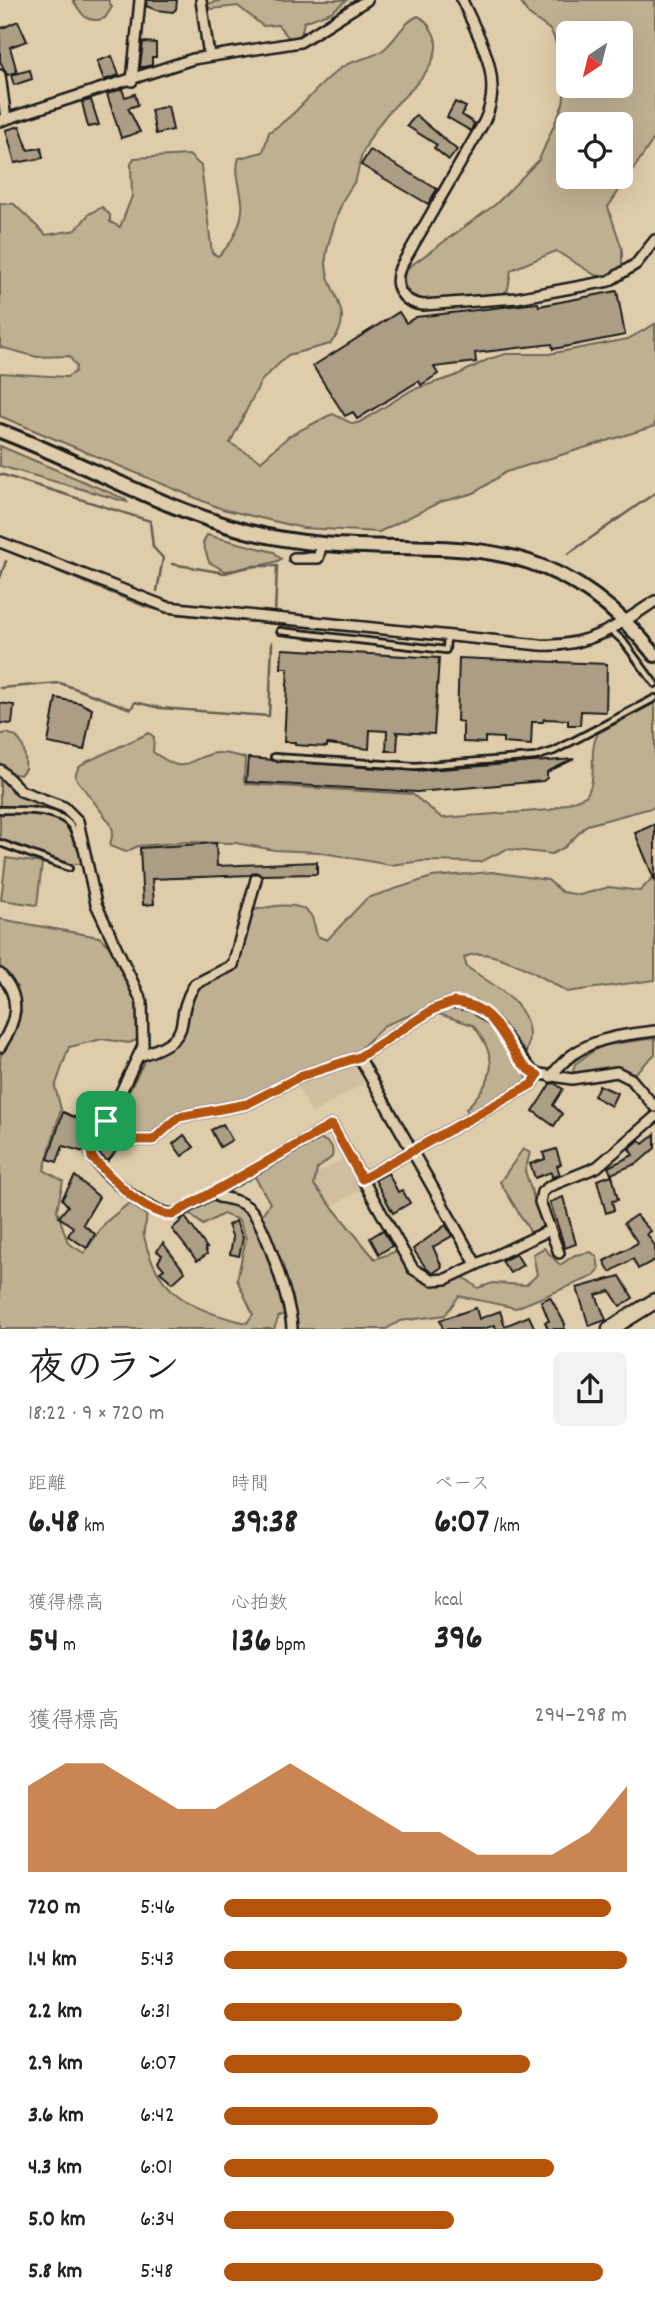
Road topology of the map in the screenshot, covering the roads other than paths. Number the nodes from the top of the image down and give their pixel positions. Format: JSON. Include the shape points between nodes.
{"nodes":[{"id":1,"x":140,"y":0,"type":"edge"},
{"id":2,"x":201,"y":0,"type":"edge"},
{"id":3,"x":368,"y":0,"type":"edge"},
{"id":4,"x":462,"y":0,"type":"edge"},
{"id":5,"x":209,"y":56,"type":"junction"},
{"id":6,"x":0,"y":75,"type":"edge"},
{"id":7,"x":132,"y":81,"type":"junction"},
{"id":8,"x":3,"y":120,"type":"edge"},
{"id":9,"x":655,"y":240,"type":"edge"},
{"id":10,"x":0,"y":431,"type":"edge"},
{"id":11,"x":0,"y":542,"type":"edge"},
{"id":12,"x":322,"y":544,"type":"junction"},
{"id":13,"x":294,"y":558,"type":"dead end"},
{"id":14,"x":655,"y":601,"type":"edge"},
{"id":15,"x":626,"y":621,"type":"junction"},
{"id":16,"x":280,"y":631,"type":"dead end"},
{"id":17,"x":612,"y":631,"type":"junction"},
{"id":18,"x":447,"y":638,"type":"junction"},
{"id":19,"x":655,"y":655,"type":"edge"},
{"id":20,"x":655,"y":684,"type":"edge"},
{"id":21,"x":655,"y":698,"type":"edge"},
{"id":22,"x":274,"y":757,"type":"dead end"},
{"id":23,"x":0,"y":770,"type":"edge"},
{"id":24,"x":0,"y":810,"type":"edge"},
{"id":25,"x":0,"y":843,"type":"edge"},
{"id":26,"x":85,"y":846,"type":"junction"},
{"id":27,"x":69,"y":868,"type":"dead end"},
{"id":28,"x":256,"y":878,"type":"dead end"},
{"id":29,"x":0,"y":974,"type":"edge"},
{"id":30,"x":655,"y":1031,"type":"edge"},
{"id":31,"x":0,"y":1047,"type":"edge"},
{"id":32,"x":139,"y":1056,"type":"junction"},
{"id":33,"x":359,"y":1057,"type":"junction"},
{"id":34,"x":538,"y":1075,"type":"junction"},
{"id":35,"x":551,"y":1077,"type":"junction"},
{"id":36,"x":655,"y":1107,"type":"edge"},
{"id":37,"x":655,"y":1117,"type":"edge"},
{"id":38,"x":106,"y":1121,"type":"junction"},
{"id":39,"x":412,"y":1151,"type":"junction"},
{"id":40,"x":362,"y":1179,"type":"junction"},
{"id":41,"x":216,"y":1191,"type":"junction"},
{"id":42,"x":550,"y":1230,"type":"junction"},
{"id":43,"x":559,"y":1253,"type":"dead end"},
{"id":44,"x":477,"y":1264,"type":"junction"},
{"id":45,"x":655,"y":1301,"type":"edge"},
{"id":46,"x":292,"y":1329,"type":"edge"},
{"id":47,"x":610,"y":1329,"type":"edge"}],
"edges":[{"from":1,"to":7,"type":"street"},
{"from":2,"to":5,"type":"street"},
{"from":3,"to":5,"type":"street","via":[[300,42]]},
{"from":4,"to":9,"type":"street","via":[[491,67],[492,101],[400,268],[397,282],[403,296],[424,305],[517,298],[598,284],[628,271]]},
{"from":5,"to":7,"type":"street"},
{"from":6,"to":8,"type":"street"},
{"from":7,"to":8,"type":"street"},
{"from":10,"to":12,"type":"street","via":[[217,522]]},
{"from":11,"to":18,"type":"street","via":[[167,607]]},
{"from":12,"to":13,"type":"street","via":[[317,558]]},
{"from":12,"to":15,"type":"street","via":[[474,549],[517,557],[577,583]]},
{"from":14,"to":15,"type":"street"},
{"from":15,"to":17,"type":"street"},
{"from":15,"to":19,"type":"street"},
{"from":16,"to":18,"type":"lane","via":[[446,650]]},
{"from":17,"to":18,"type":"street","via":[[551,646]]},
{"from":17,"to":20,"type":"lane"},
{"from":21,"to":22,"type":"lane","via":[[535,757],[415,766]]},
{"from":23,"to":26,"type":"street","via":[[21,791],[72,813]]},
{"from":24,"to":26,"type":"lane","via":[[63,819],[80,846]]},
{"from":25,"to":27,"type":"lane"},
{"from":26,"to":32,"type":"street","via":[[96,904],[142,1002],[145,1031]]},
{"from":28,"to":32,"type":"street","via":[[233,965],[195,984],[177,1040]]},
{"from":29,"to":31,"type":"street","via":[[12,990],[16,1012]]},
{"from":30,"to":35,"type":"street","via":[[598,1039]]},
{"from":32,"to":38,"type":"street"},
{"from":33,"to":34,"type":"street","via":[[434,1009],[463,1003],[493,1021]]},
{"from":33,"to":38,"type":"street","via":[[301,1076],[247,1104],[179,1117],[146,1142],[133,1140]]},
{"from":33,"to":39,"type":"street"},
{"from":34,"to":35,"type":"street"},
{"from":34,"to":39,"type":"street","via":[[532,1084]]},
{"from":35,"to":36,"type":"street","via":[[577,1079],[617,1072],[631,1079]]},
{"from":37,"to":42,"type":"street","via":[[597,1167],[545,1188],[540,1202]]},
{"from":38,"to":41,"type":"street","via":[[91,1150],[92,1158],[135,1198],[172,1215]]},
{"from":39,"to":40,"type":"street"},
{"from":39,"to":44,"type":"street"},
{"from":40,"to":41,"type":"street","via":[[332,1125]]},
{"from":40,"to":44,"type":"street","via":[[418,1275],[439,1280]]},
{"from":41,"to":46,"type":"street","via":[[219,1197],[240,1202],[255,1215],[286,1289]]},
{"from":42,"to":43,"type":"street"},
{"from":42,"to":44,"type":"street"},
{"from":45,"to":47,"type":"main road"}]}
